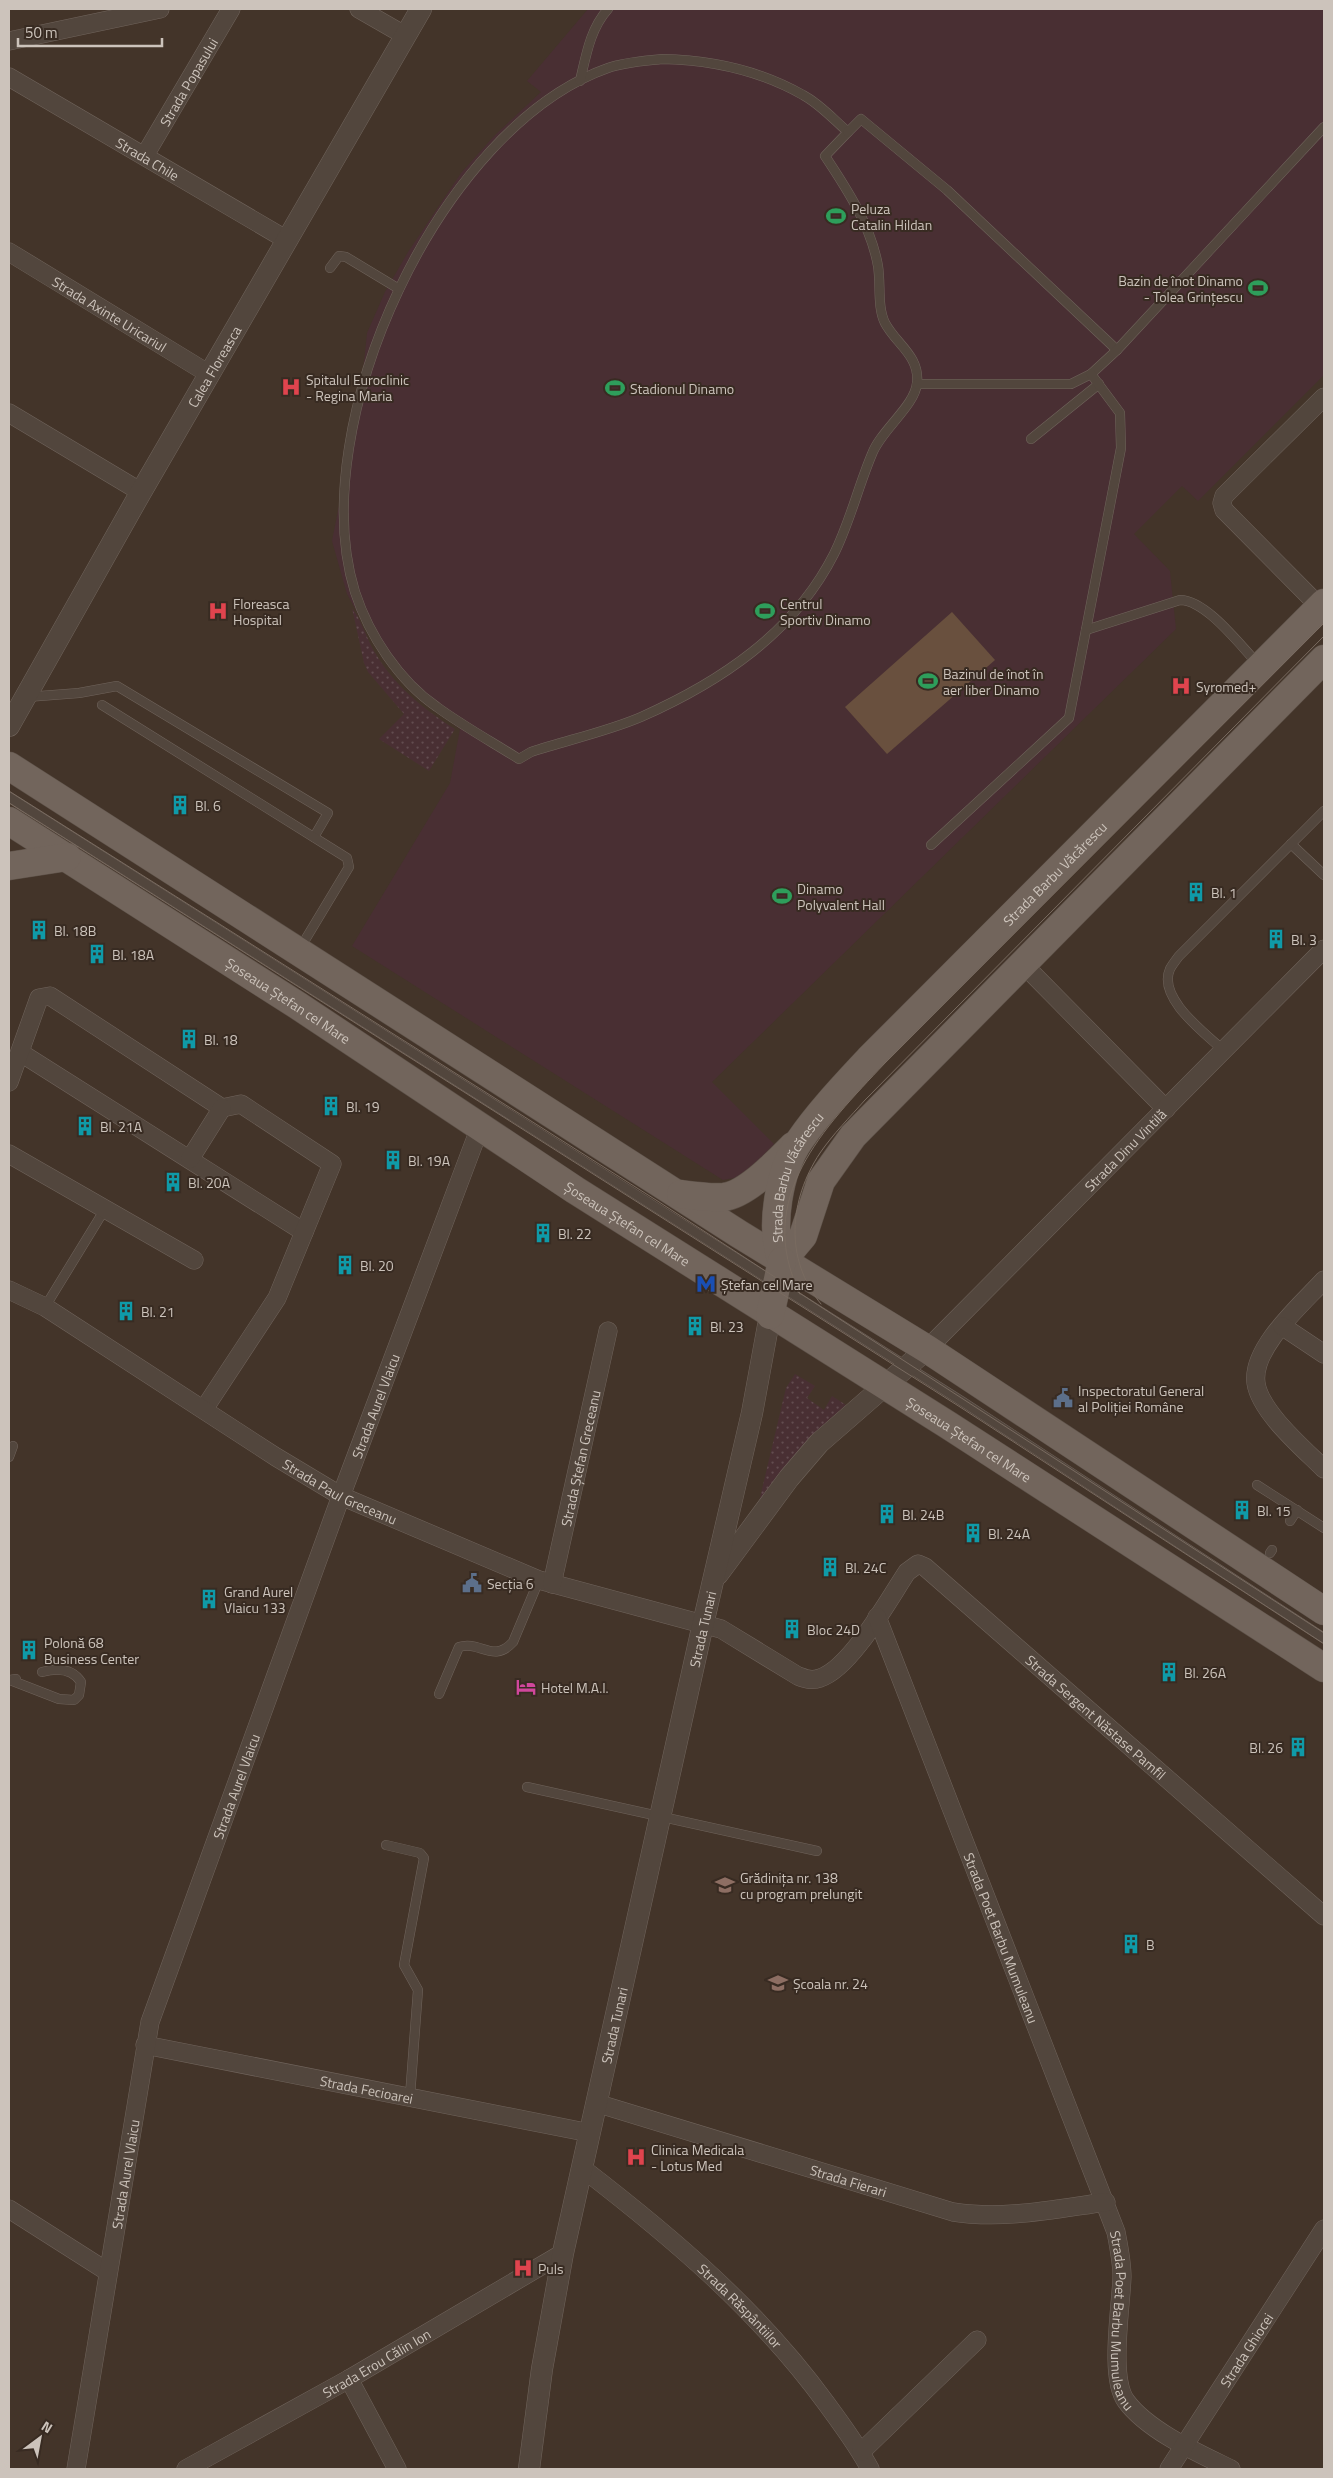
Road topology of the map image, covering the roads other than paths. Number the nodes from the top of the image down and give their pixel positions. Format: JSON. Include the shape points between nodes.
{"nodes":[{"id":1,"x":160,"y":9,"type":"edge"},
{"id":2,"x":231,"y":9,"type":"edge"},
{"id":3,"x":359,"y":9,"type":"edge"},
{"id":4,"x":422,"y":9,"type":"edge"},
{"id":5,"x":608,"y":9,"type":"edge"},
{"id":6,"x":406,"y":36,"type":"junction"},
{"id":7,"x":9,"y":42,"type":"edge"},
{"id":8,"x":9,"y":77,"type":"edge"},
{"id":9,"x":580,"y":81,"type":"junction"},
{"id":10,"x":1324,"y":127,"type":"edge"},
{"id":11,"x":848,"y":132,"type":"junction"},
{"id":12,"x":145,"y":155,"type":"junction"},
{"id":13,"x":287,"y":240,"type":"junction"},
{"id":14,"x":9,"y":252,"type":"edge"},
{"id":15,"x":330,"y":268,"type":"dead end"},
{"id":16,"x":399,"y":289,"type":"junction"},
{"id":17,"x":1116,"y":350,"type":"junction"},
{"id":18,"x":209,"y":374,"type":"junction"},
{"id":19,"x":1091,"y":374,"type":"junction"},
{"id":20,"x":917,"y":384,"type":"junction"},
{"id":21,"x":1099,"y":384,"type":"junction"},
{"id":22,"x":1324,"y":397,"type":"edge"},
{"id":23,"x":9,"y":413,"type":"edge"},
{"id":24,"x":1031,"y":439,"type":"dead end"},
{"id":25,"x":141,"y":492,"type":"junction"},
{"id":26,"x":1323,"y":607,"type":"edge"},
{"id":27,"x":1086,"y":630,"type":"junction"},
{"id":28,"x":1324,"y":659,"type":"edge"},
{"id":29,"x":1261,"y":668,"type":"junction"},
{"id":30,"x":24,"y":698,"type":"junction"},
{"id":31,"x":102,"y":705,"type":"dead end"},
{"id":32,"x":9,"y":726,"type":"edge"},
{"id":33,"x":9,"y":766,"type":"edge"},
{"id":34,"x":9,"y":796,"type":"edge"},
{"id":35,"x":1324,"y":811,"type":"edge"},
{"id":36,"x":9,"y":821,"type":"edge"},
{"id":37,"x":314,"y":837,"type":"junction"},
{"id":38,"x":1291,"y":844,"type":"junction"},
{"id":39,"x":931,"y":846,"type":"dead end"},
{"id":40,"x":67,"y":857,"type":"junction"},
{"id":41,"x":9,"y":866,"type":"edge"},
{"id":42,"x":1324,"y":875,"type":"edge"},
{"id":43,"x":1324,"y":949,"type":"edge"},
{"id":44,"x":297,"y":953,"type":"junction"},
{"id":45,"x":1023,"y":964,"type":"junction"},
{"id":46,"x":1223,"y":1050,"type":"junction"},
{"id":47,"x":21,"y":1053,"type":"junction"},
{"id":48,"x":9,"y":1082,"type":"edge"},
{"id":49,"x":222,"y":1108,"type":"junction"},
{"id":50,"x":1166,"y":1109,"type":"junction"},
{"id":51,"x":480,"y":1127,"type":"junction"},
{"id":52,"x":798,"y":1142,"type":"junction"},
{"id":53,"x":9,"y":1154,"type":"edge"},
{"id":54,"x":190,"y":1159,"type":"junction"},
{"id":55,"x":677,"y":1193,"type":"junction"},
{"id":56,"x":105,"y":1209,"type":"junction"},
{"id":57,"x":304,"y":1232,"type":"junction"},
{"id":58,"x":194,"y":1260,"type":"dead end"},
{"id":59,"x":780,"y":1273,"type":"junction"},
{"id":60,"x":1324,"y":1280,"type":"edge"},
{"id":61,"x":9,"y":1290,"type":"edge"},
{"id":62,"x":45,"y":1307,"type":"junction"},
{"id":63,"x":770,"y":1315,"type":"junction"},
{"id":64,"x":1282,"y":1326,"type":"junction"},
{"id":65,"x":608,"y":1331,"type":"dead end"},
{"id":66,"x":1324,"y":1354,"type":"edge"},
{"id":67,"x":917,"y":1358,"type":"junction"},
{"id":68,"x":884,"y":1386,"type":"junction"},
{"id":69,"x":204,"y":1409,"type":"junction"},
{"id":70,"x":12,"y":1446,"type":"dead end"},
{"id":71,"x":9,"y":1457,"type":"edge"},
{"id":72,"x":1324,"y":1470,"type":"edge"},
{"id":73,"x":1257,"y":1485,"type":"dead end"},
{"id":74,"x":341,"y":1496,"type":"junction"},
{"id":75,"x":1297,"y":1510,"type":"junction"},
{"id":76,"x":1290,"y":1521,"type":"dead end"},
{"id":77,"x":1324,"y":1528,"type":"edge"},
{"id":78,"x":546,"y":1582,"type":"junction"},
{"id":79,"x":712,"y":1582,"type":"junction"},
{"id":80,"x":1324,"y":1611,"type":"edge"},
{"id":81,"x":877,"y":1617,"type":"junction"},
{"id":82,"x":703,"y":1624,"type":"junction"},
{"id":83,"x":1324,"y":1638,"type":"edge"},
{"id":84,"x":1324,"y":1668,"type":"edge"},
{"id":85,"x":42,"y":1672,"type":"dead end"},
{"id":86,"x":12,"y":1680,"type":"edge"},
{"id":87,"x":439,"y":1694,"type":"dead end"},
{"id":88,"x":527,"y":1788,"type":"dead end"},
{"id":89,"x":660,"y":1817,"type":"junction"},
{"id":90,"x":386,"y":1845,"type":"dead end"},
{"id":91,"x":817,"y":1851,"type":"dead end"},
{"id":92,"x":1324,"y":1916,"type":"edge"},
{"id":93,"x":145,"y":2045,"type":"junction"},
{"id":94,"x":410,"y":2096,"type":"junction"},
{"id":95,"x":596,"y":2102,"type":"junction"},
{"id":96,"x":590,"y":2133,"type":"junction"},
{"id":97,"x":582,"y":2168,"type":"junction"},
{"id":98,"x":1106,"y":2202,"type":"junction"},
{"id":99,"x":9,"y":2209,"type":"edge"},
{"id":100,"x":1324,"y":2229,"type":"edge"},
{"id":101,"x":563,"y":2253,"type":"junction"},
{"id":102,"x":108,"y":2272,"type":"junction"},
{"id":103,"x":977,"y":2340,"type":"dead end"},
{"id":104,"x":349,"y":2378,"type":"junction"},
{"id":105,"x":1184,"y":2445,"type":"junction"},
{"id":106,"x":862,"y":2452,"type":"junction"},
{"id":107,"x":76,"y":2469,"type":"edge"},
{"id":108,"x":186,"y":2469,"type":"edge"},
{"id":109,"x":396,"y":2469,"type":"edge"},
{"id":110,"x":529,"y":2469,"type":"edge"},
{"id":111,"x":870,"y":2469,"type":"edge"},
{"id":112,"x":1170,"y":2469,"type":"edge"},
{"id":113,"x":1231,"y":2469,"type":"edge"}],
"edges":[{"from":1,"to":7,"type":"street"},
{"from":2,"to":12,"type":"street","name":"Strada Popasului"},
{"from":3,"to":6,"type":"street"},
{"from":4,"to":6,"type":"street","name":"Calea Floreasca"},
{"from":5,"to":9,"type":"lane","via":[[589,44]]},
{"from":6,"to":13,"type":"street","name":"Calea Floreasca"},
{"from":8,"to":12,"type":"street","name":"Strada Chile"},
{"from":9,"to":11,"type":"lane","via":[[608,68],[633,62],[662,59],[712,62],[766,77],[805,96]]},
{"from":9,"to":16,"type":"lane","via":[[528,116],[499,141],[466,178],[440,216]]},
{"from":10,"to":17,"type":"lane"},
{"from":11,"to":17,"type":"lane","via":[[861,119],[947,190]]},
{"from":11,"to":20,"type":"lane","via":[[825,156],[858,210],[878,265],[884,322],[910,354],[917,371]]},
{"from":12,"to":13,"type":"street","name":"Strada Chile"},
{"from":13,"to":18,"type":"street","name":"Calea Floreasca"},
{"from":14,"to":18,"type":"street","name":"Strada Axinte Uricariul"},
{"from":15,"to":16,"type":"lane","via":[[339,256],[346,257]]},
{"from":16,"to":20,"type":"lane","via":[[355,410],[347,454],[344,541],[355,592],[384,651],[415,689],[435,706],[519,759],[531,752],[640,717],[710,682],[761,647],[819,580],[850,518],[882,433],[899,416]]},
{"from":17,"to":19,"type":"lane"},
{"from":18,"to":25,"type":"street","name":"Calea Floreasca"},
{"from":19,"to":20,"type":"lane","via":[[1071,384]]},
{"from":19,"to":21,"type":"lane"},
{"from":21,"to":24,"type":"lane"},
{"from":21,"to":27,"type":"lane","via":[[1120,413],[1121,448]]},
{"from":22,"to":26,"type":"street","via":[[1224,496],[1222,502],[1224,510]]},
{"from":23,"to":25,"type":"street"},
{"from":25,"to":30,"type":"street","name":"Calea Floreasca"},
{"from":26,"to":29,"type":"main road","name":"Strada Barbu Văcărescu"},
{"from":27,"to":29,"type":"lane","via":[[1187,600],[1202,607]]},
{"from":27,"to":39,"type":"lane","via":[[1069,718]]},
{"from":28,"to":45,"type":"main road","name":"Strada Barbu Văcărescu"},
{"from":29,"to":52,"type":"main road","name":"Strada Barbu Văcărescu","via":[[869,1059]]},
{"from":30,"to":32,"type":"street","name":"Calea Floreasca"},
{"from":30,"to":37,"type":"lane","via":[[117,686],[328,813]]},
{"from":31,"to":37,"type":"lane"},
{"from":33,"to":44,"type":"main road","name":"Șoseaua Ștefan cel Mare"},
{"from":34,"to":59,"type":"lane","name":"Șoseaua Ștefan cel Mare"},
{"from":35,"to":38,"type":"lane"},
{"from":36,"to":40,"type":"main road","name":"Șoseaua Ștefan cel Mare"},
{"from":37,"to":44,"type":"lane","via":[[347,858],[348,867]]},
{"from":38,"to":42,"type":"lane"},
{"from":38,"to":46,"type":"lane","via":[[1179,956],[1170,971],[1168,985],[1174,1001]]},
{"from":40,"to":41,"type":"main road"},
{"from":40,"to":51,"type":"main road","name":"Șoseaua Ștefan cel Mare"},
{"from":43,"to":46,"type":"street","name":"Strada Dinu Vintilă"},
{"from":44,"to":55,"type":"main road","name":"Șoseaua Ștefan cel Mare"},
{"from":45,"to":50,"type":"street"},
{"from":45,"to":59,"type":"main road","name":"Strada Barbu Văcărescu","via":[[842,1148],[821,1181],[803,1236]]},
{"from":46,"to":50,"type":"street","name":"Strada Dinu Vintilă"},
{"from":47,"to":48,"type":"street"},
{"from":47,"to":49,"type":"street","via":[[39,998],[50,996]]},
{"from":47,"to":54,"type":"street"},
{"from":49,"to":54,"type":"street"},
{"from":49,"to":57,"type":"street","via":[[241,1104],[332,1164]]},
{"from":50,"to":67,"type":"street","name":"Strada Dinu Vintilă"},
{"from":51,"to":63,"type":"main road","name":"Șoseaua Ștefan cel Mare"},
{"from":51,"to":74,"type":"street","name":"Strada Aurel Vlaicu"},
{"from":52,"to":55,"type":"main road","via":[[751,1184],[727,1196],[707,1198]]},
{"from":52,"to":59,"type":"main road","name":"Strada Barbu Văcărescu","via":[[779,1195],[775,1218]]},
{"from":53,"to":56,"type":"street"},
{"from":54,"to":57,"type":"street"},
{"from":55,"to":59,"type":"main road","name":"Șoseaua Ștefan cel Mare"},
{"from":56,"to":58,"type":"street"},
{"from":56,"to":62,"type":"lane"},
{"from":57,"to":69,"type":"street","via":[[277,1298]]},
{"from":59,"to":63,"type":"main road","name":"Strada Tunari"},
{"from":59,"to":67,"type":"main road","name":"Șoseaua Ștefan cel Mare","via":[[839,1294]]},
{"from":60,"to":64,"type":"street"},
{"from":61,"to":62,"type":"street","name":"Strada Paul Greceanu"},
{"from":62,"to":69,"type":"street","name":"Strada Paul Greceanu"},
{"from":63,"to":68,"type":"main road","name":"Șoseaua Ștefan cel Mare"},
{"from":63,"to":79,"type":"street","name":"Strada Tunari","via":[[752,1413]]},
{"from":64,"to":66,"type":"street"},
{"from":64,"to":72,"type":"street","via":[[1260,1358],[1256,1384],[1264,1404]]},
{"from":65,"to":78,"type":"street","name":"Strada Ștefan Greceanu"},
{"from":67,"to":68,"type":"street","name":"Strada Tunari"},
{"from":67,"to":80,"type":"main road","name":"Șoseaua Ștefan cel Mare"},
{"from":67,"to":83,"type":"lane","name":"Șoseaua Ștefan cel Mare"},
{"from":68,"to":79,"type":"street","name":"Strada Tunari","via":[[810,1453]]},
{"from":68,"to":84,"type":"main road","name":"Șoseaua Ștefan cel Mare"},
{"from":69,"to":74,"type":"street","name":"Strada Paul Greceanu"},
{"from":70,"to":71,"type":"lane"},
{"from":73,"to":75,"type":"lane"},
{"from":74,"to":78,"type":"street","name":"Strada Paul Greceanu"},
{"from":74,"to":93,"type":"street","name":"Strada Aurel Vlaicu","via":[[261,1723],[157,1999]]},
{"from":75,"to":76,"type":"lane"},
{"from":75,"to":77,"type":"lane"},
{"from":78,"to":82,"type":"street","name":"Strada Paul Greceanu"},
{"from":78,"to":87,"type":"lane","via":[[506,1649],[498,1652],[464,1645],[459,1647]]},
{"from":79,"to":82,"type":"street","name":"Strada Tunari"},
{"from":81,"to":82,"type":"street","via":[[848,1658],[821,1678],[810,1680],[798,1676],[733,1634]]},
{"from":81,"to":92,"type":"street","name":"Strada Sergent Năstase Pamfil","via":[[907,1572],[918,1564],[925,1567]]},
{"from":81,"to":98,"type":"street","name":"Strada Poet Barbu Mumuleanu"},
{"from":82,"to":89,"type":"street","name":"Strada Tunari"},
{"from":85,"to":86,"type":"lane","via":[[55,1669],[77,1676],[81,1682],[79,1695],[74,1700],[59,1699]]},
{"from":88,"to":89,"type":"lane"},
{"from":89,"to":91,"type":"lane"},
{"from":89,"to":95,"type":"street","name":"Strada Tunari"},
{"from":90,"to":94,"type":"lane","via":[[420,1853],[424,1858],[404,1965],[418,1990]]},
{"from":93,"to":94,"type":"street","name":"Strada Fecioarei"},
{"from":93,"to":102,"type":"street","name":"Strada Aurel Vlaicu"},
{"from":94,"to":96,"type":"street","name":"Strada Fecioarei"},
{"from":95,"to":96,"type":"street","name":"Strada Tunari"},
{"from":95,"to":98,"type":"street","name":"Strada Fierari","via":[[953,2212],[1003,2216]]},
{"from":96,"to":97,"type":"street","name":"Strada Tunari"},
{"from":97,"to":101,"type":"street","name":"Strada Tunari"},
{"from":97,"to":106,"type":"street","name":"Strada Răspântiilor","via":[[698,2262],[750,2312],[800,2367]]},
{"from":98,"to":105,"type":"street","name":"Strada Poet Barbu Mumuleanu","via":[[1121,2255],[1120,2386],[1134,2411]]},
{"from":99,"to":102,"type":"street"},
{"from":100,"to":105,"type":"street","name":"Strada Ghiocei"},
{"from":101,"to":104,"type":"street","name":"Strada Erou Călin Ion"},
{"from":101,"to":110,"type":"street","name":"Strada Tunari","via":[[542,2369]]},
{"from":102,"to":107,"type":"street","name":"Strada Aurel Vlaicu"},
{"from":103,"to":106,"type":"street"},
{"from":104,"to":108,"type":"street","name":"Strada Erou Călin Ion"},
{"from":104,"to":109,"type":"street"},
{"from":105,"to":112,"type":"street","name":"Strada Ghiocei"},
{"from":105,"to":113,"type":"street","name":"Strada Poet Barbu Mumuleanu"},
{"from":106,"to":111,"type":"street","name":"Strada Răspântiilor"}]}
